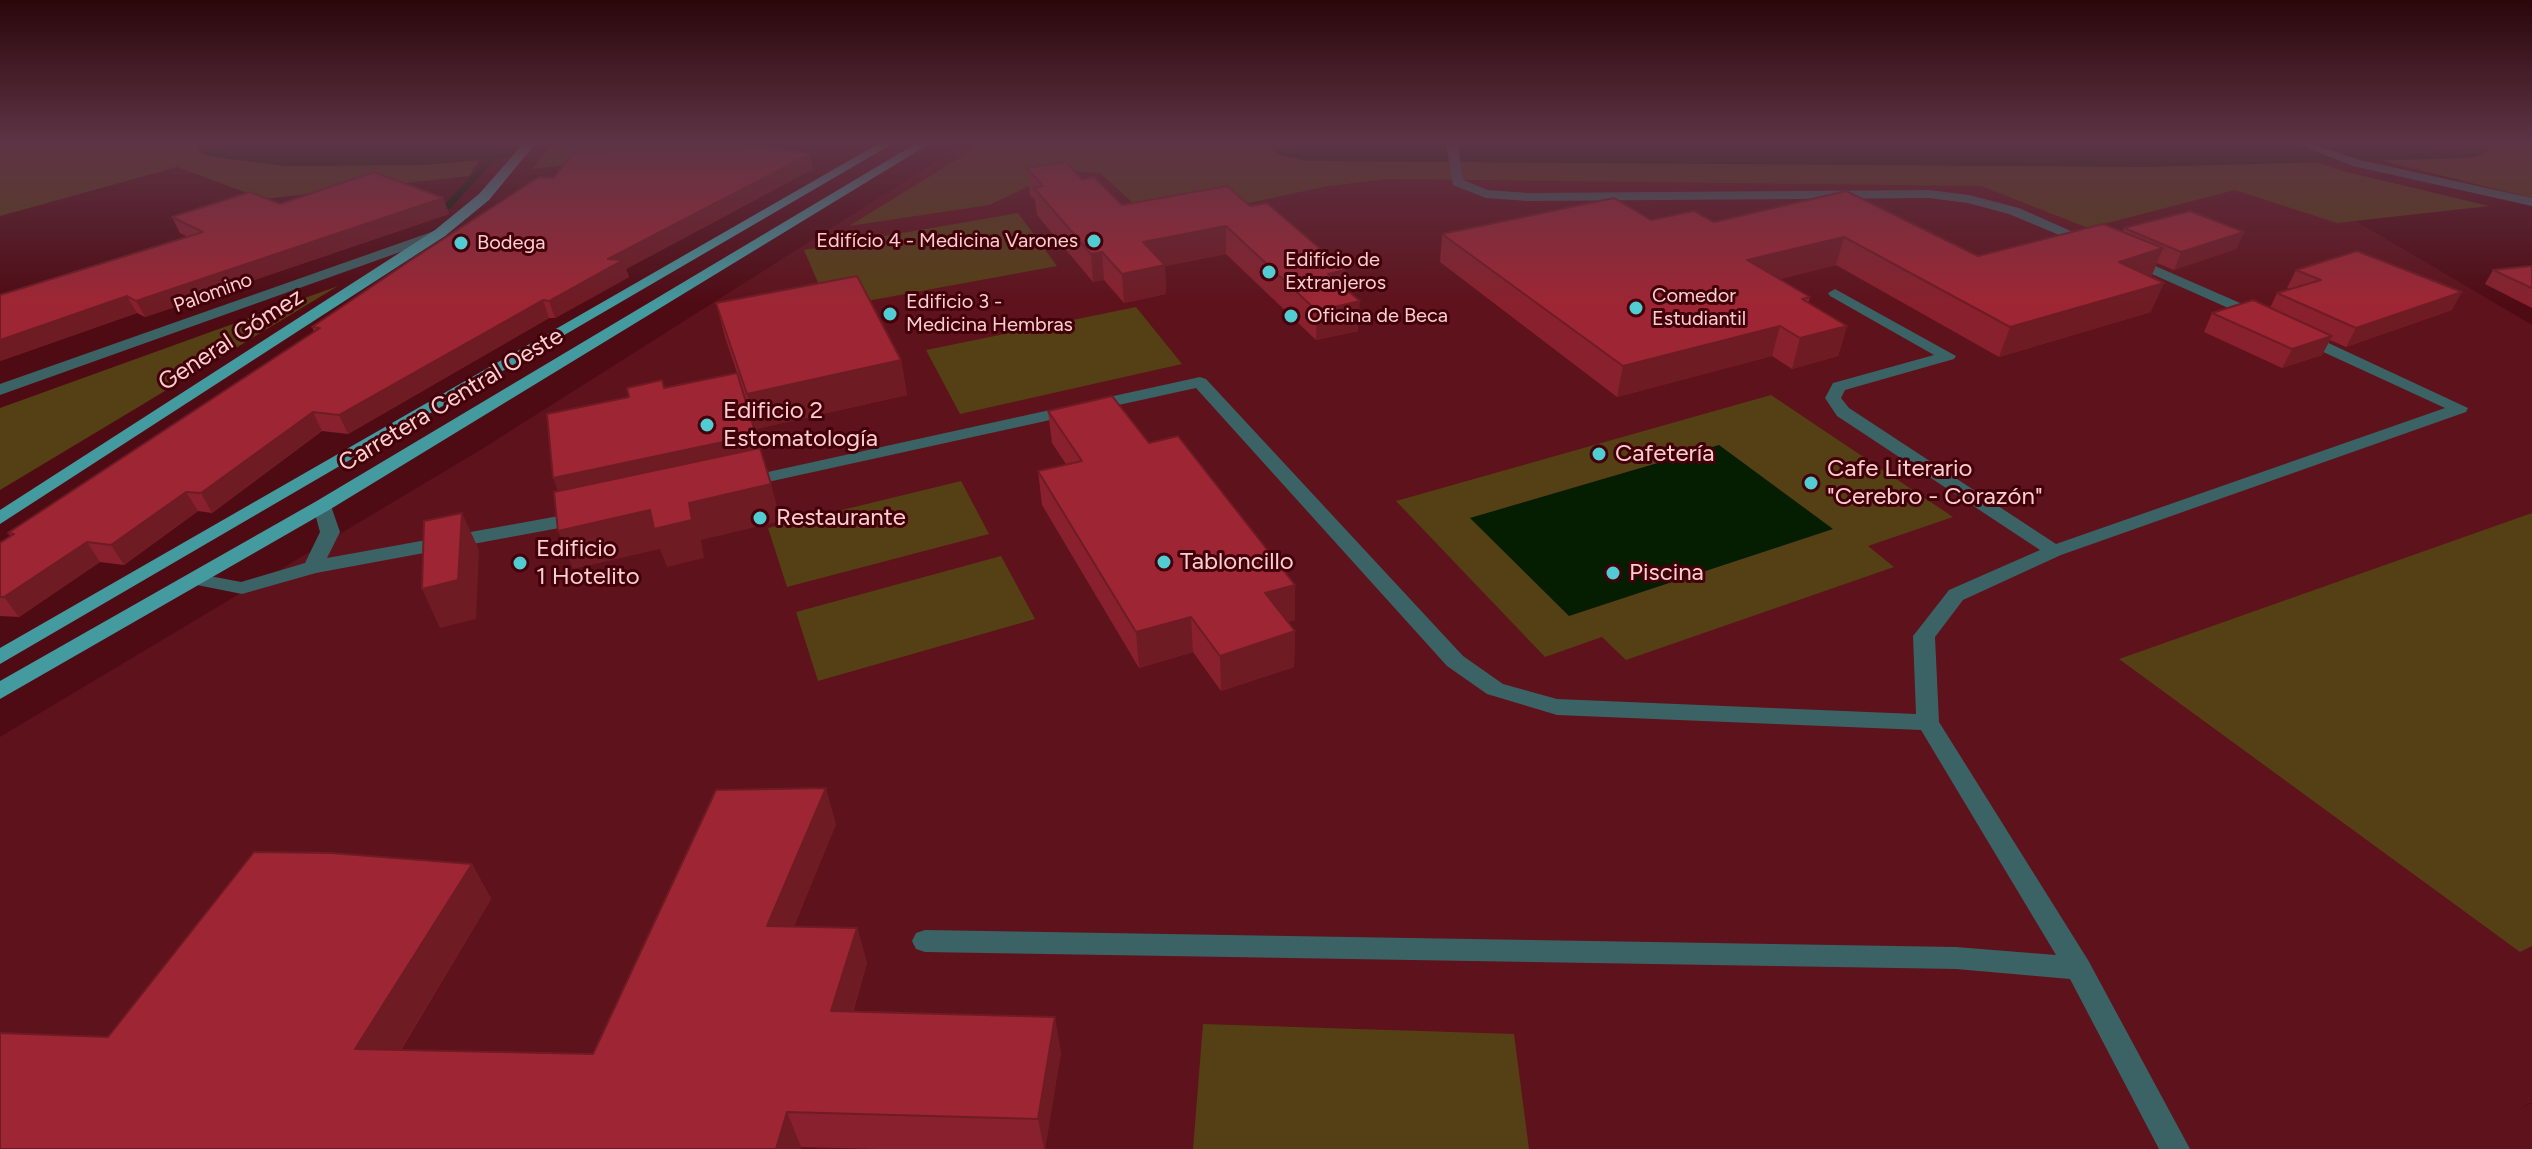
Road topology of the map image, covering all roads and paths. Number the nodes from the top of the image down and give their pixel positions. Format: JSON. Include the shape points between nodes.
{"nodes":[{"id":1,"x":483,"y":198,"type":"edge"},
{"id":2,"x":793,"y":198,"type":"edge"},
{"id":3,"x":834,"y":198,"type":"edge"},
{"id":4,"x":1958,"y":198,"type":"edge"},
{"id":5,"x":440,"y":233,"type":"junction"},
{"id":6,"x":1835,"y":293,"type":"dead end"},
{"id":7,"x":0,"y":390,"type":"edge"},
{"id":8,"x":720,"y":487,"type":"edge"},
{"id":9,"x":322,"y":506,"type":"junction"},
{"id":10,"x":596,"y":514,"type":"edge"},
{"id":11,"x":0,"y":518,"type":"edge"},
{"id":12,"x":2054,"y":551,"type":"junction"},
{"id":13,"x":313,"y":567,"type":"junction"},
{"id":14,"x":194,"y":579,"type":"junction"},
{"id":15,"x":0,"y":657,"type":"edge"},
{"id":16,"x":0,"y":691,"type":"edge"},
{"id":17,"x":1928,"y":722,"type":"junction"},
{"id":18,"x":925,"y":941,"type":"dead end"},
{"id":19,"x":2078,"y":968,"type":"junction"},
{"id":20,"x":2175,"y":1149,"type":"edge"}],
"edges":[{"from":1,"to":5,"type":"main road","name":"General Gómez"},
{"from":2,"to":15,"type":"main road","name":"Carretera Central Oeste"},
{"from":3,"to":9,"type":"main road","name":"Carretera Central Oeste"},
{"from":4,"to":12,"type":"street","via":[[2027,216],[2460,408]]},
{"from":5,"to":7,"type":"street","name":"Palomino"},
{"from":5,"to":11,"type":"main road","name":"General Gómez"},
{"from":6,"to":12,"type":"street","via":[[1948,356],[1839,387],[1833,398],[1843,412]]},
{"from":8,"to":17,"type":"street","via":[[1200,382],[1455,661],[1495,689],[1557,707]]},
{"from":9,"to":13,"type":"street","via":[[330,532]]},
{"from":9,"to":14,"type":"main road","name":"Carretera Central Oeste"},
{"from":10,"to":13,"type":"street"},
{"from":12,"to":17,"type":"street","via":[[1956,595],[1924,636]]},
{"from":13,"to":14,"type":"street","via":[[242,588]]},
{"from":14,"to":16,"type":"main road","name":"Carretera Central Oeste"},
{"from":17,"to":19,"type":"street"},
{"from":18,"to":19,"type":"street","via":[[1940,958]]},
{"from":19,"to":20,"type":"street"}]}
